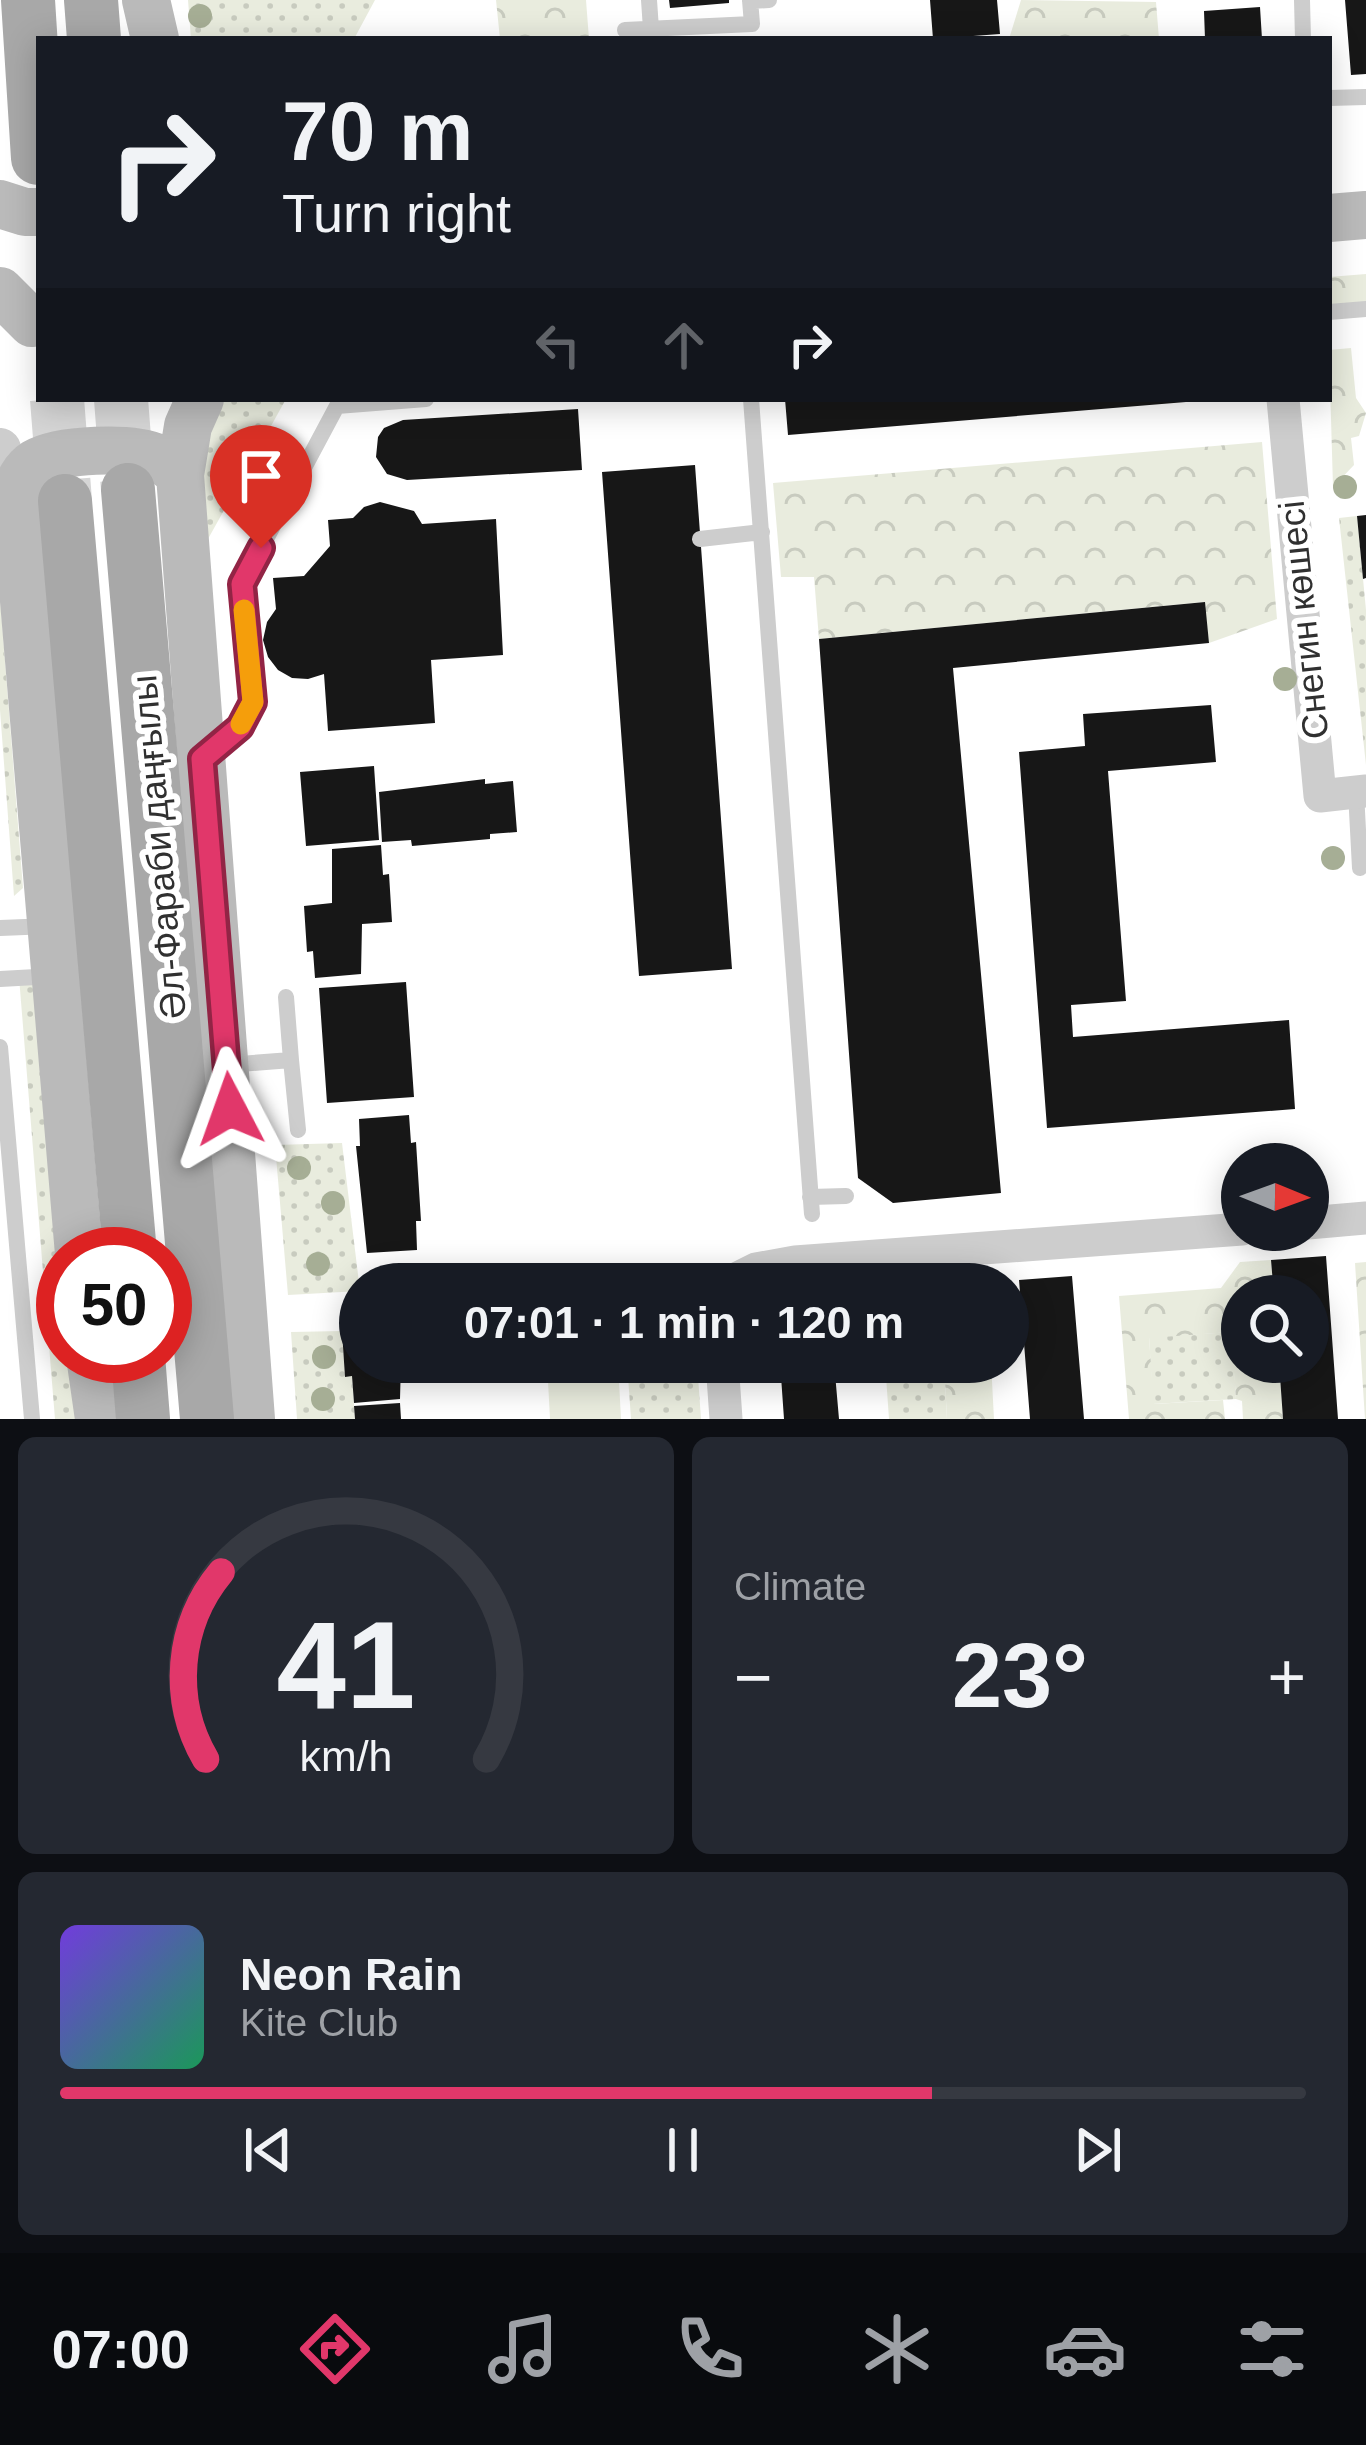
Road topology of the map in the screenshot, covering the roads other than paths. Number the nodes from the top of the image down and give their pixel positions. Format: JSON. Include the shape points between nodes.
{"nodes":[{"id":1,"x":28,"y":0,"type":"edge"},
{"id":2,"x":91,"y":0,"type":"edge"},
{"id":3,"x":145,"y":0,"type":"edge"},
{"id":4,"x":649,"y":0,"type":"edge"},
{"id":5,"x":769,"y":0,"type":"edge"},
{"id":6,"x":1302,"y":0,"type":"edge"},
{"id":7,"x":750,"y":1,"type":"edge"},
{"id":8,"x":651,"y":29,"type":"junction"},
{"id":9,"x":625,"y":30,"type":"dead end"},
{"id":10,"x":94,"y":36,"type":"edge"},
{"id":11,"x":145,"y":36,"type":"edge"},
{"id":12,"x":154,"y":36,"type":"edge"},
{"id":13,"x":1303,"y":36,"type":"edge"},
{"id":14,"x":1366,"y":97,"type":"edge"},
{"id":15,"x":1332,"y":98,"type":"edge"},
{"id":16,"x":36,"y":126,"type":"edge"},
{"id":17,"x":0,"y":204,"type":"edge"},
{"id":18,"x":36,"y":212,"type":"edge"},
{"id":19,"x":1366,"y":215,"type":"edge"},
{"id":20,"x":1332,"y":218,"type":"edge"},
{"id":21,"x":1366,"y":309,"type":"edge"},
{"id":22,"x":1332,"y":312,"type":"edge"},
{"id":23,"x":199,"y":402,"type":"edge"},
{"id":24,"x":388,"y":402,"type":"edge"},
{"id":25,"x":751,"y":402,"type":"edge"},
{"id":26,"x":1283,"y":402,"type":"edge"},
{"id":27,"x":180,"y":476,"type":"junction"},
{"id":28,"x":27,"y":481,"type":"edge"},
{"id":29,"x":128,"y":490,"type":"tunnel mouth"},
{"id":30,"x":762,"y":532,"type":"junction"},
{"id":31,"x":700,"y":539,"type":"dead end"},
{"id":32,"x":202,"y":759,"type":"junction"},
{"id":33,"x":1361,"y":792,"type":"edge"},
{"id":34,"x":1360,"y":868,"type":"dead end"},
{"id":35,"x":51,"y":926,"type":"junction"},
{"id":36,"x":0,"y":928,"type":"edge"},
{"id":37,"x":55,"y":976,"type":"junction"},
{"id":38,"x":0,"y":979,"type":"edge"},
{"id":39,"x":286,"y":997,"type":"dead end"},
{"id":40,"x":0,"y":1047,"type":"edge"},
{"id":41,"x":291,"y":1060,"type":"junction"},
{"id":42,"x":226,"y":1065,"type":"junction"},
{"id":43,"x":298,"y":1130,"type":"dead end"},
{"id":44,"x":846,"y":1196,"type":"dead end"},
{"id":45,"x":1366,"y":1218,"type":"edge"},
{"id":46,"x":1329,"y":1221,"type":"edge"},
{"id":47,"x":77,"y":1227,"type":"edge"},
{"id":48,"x":126,"y":1227,"type":"edge"},
{"id":49,"x":1221,"y":1231,"type":"edge"},
{"id":50,"x":788,"y":1263,"type":"edge"},
{"id":51,"x":94,"y":1383,"type":"edge"},
{"id":52,"x":140,"y":1383,"type":"edge"},
{"id":53,"x":723,"y":1383,"type":"edge"},
{"id":54,"x":32,"y":1419,"type":"edge"},
{"id":55,"x":99,"y":1419,"type":"edge"},
{"id":56,"x":143,"y":1419,"type":"edge"},
{"id":57,"x":207,"y":1419,"type":"edge"},
{"id":58,"x":251,"y":1419,"type":"edge"},
{"id":59,"x":726,"y":1419,"type":"edge"}],
"edges":[{"from":1,"to":16,"type":"main road"},
{"from":2,"to":10,"type":"main road"},
{"from":3,"to":11,"type":"main road"},
{"from":3,"to":12,"type":"main road"},
{"from":4,"to":8,"type":"lane"},
{"from":5,"to":7,"type":"lane"},
{"from":6,"to":13,"type":"lane"},
{"from":7,"to":8,"type":"lane","via":[[752,24]]},
{"from":8,"to":9,"type":"lane"},
{"from":14,"to":15,"type":"lane"},
{"from":17,"to":18,"type":"main road"},
{"from":19,"to":20,"type":"main road"},
{"from":21,"to":22,"type":"lane"},
{"from":23,"to":27,"type":"main road"},
{"from":24,"to":32,"type":"lane","via":[[337,406],[242,584],[253,702],[240,727]]},
{"from":25,"to":30,"type":"lane"},
{"from":26,"to":33,"type":"street","name":"Снегин көшесі","via":[[1320,796]]},
{"from":27,"to":28,"type":"main road","via":[[149,455],[80,453],[37,462],[26,470]]},
{"from":27,"to":32,"type":"main road"},
{"from":28,"to":35,"type":"main road"},
{"from":28,"to":48,"type":"main road","name":"Әл-Фараби даңғылы"},
{"from":29,"to":57,"type":"main road","name":"Әл-Фараби даңғылы"},
{"from":30,"to":31,"type":"lane"},
{"from":30,"to":44,"type":"lane","via":[[811,1205]]},
{"from":32,"to":42,"type":"main road"},
{"from":33,"to":34,"type":"lane"},
{"from":35,"to":36,"type":"lane"},
{"from":35,"to":37,"type":"main road"},
{"from":37,"to":38,"type":"lane"},
{"from":37,"to":47,"type":"main road"},
{"from":39,"to":41,"type":"lane"},
{"from":40,"to":54,"type":"lane"},
{"from":41,"to":42,"type":"lane"},
{"from":41,"to":43,"type":"lane"},
{"from":42,"to":58,"type":"main road"},
{"from":45,"to":46,"type":"street"},
{"from":49,"to":50,"type":"street"},
{"from":51,"to":55,"type":"main road"},
{"from":52,"to":56,"type":"main road"},
{"from":53,"to":59,"type":"street"}]}
